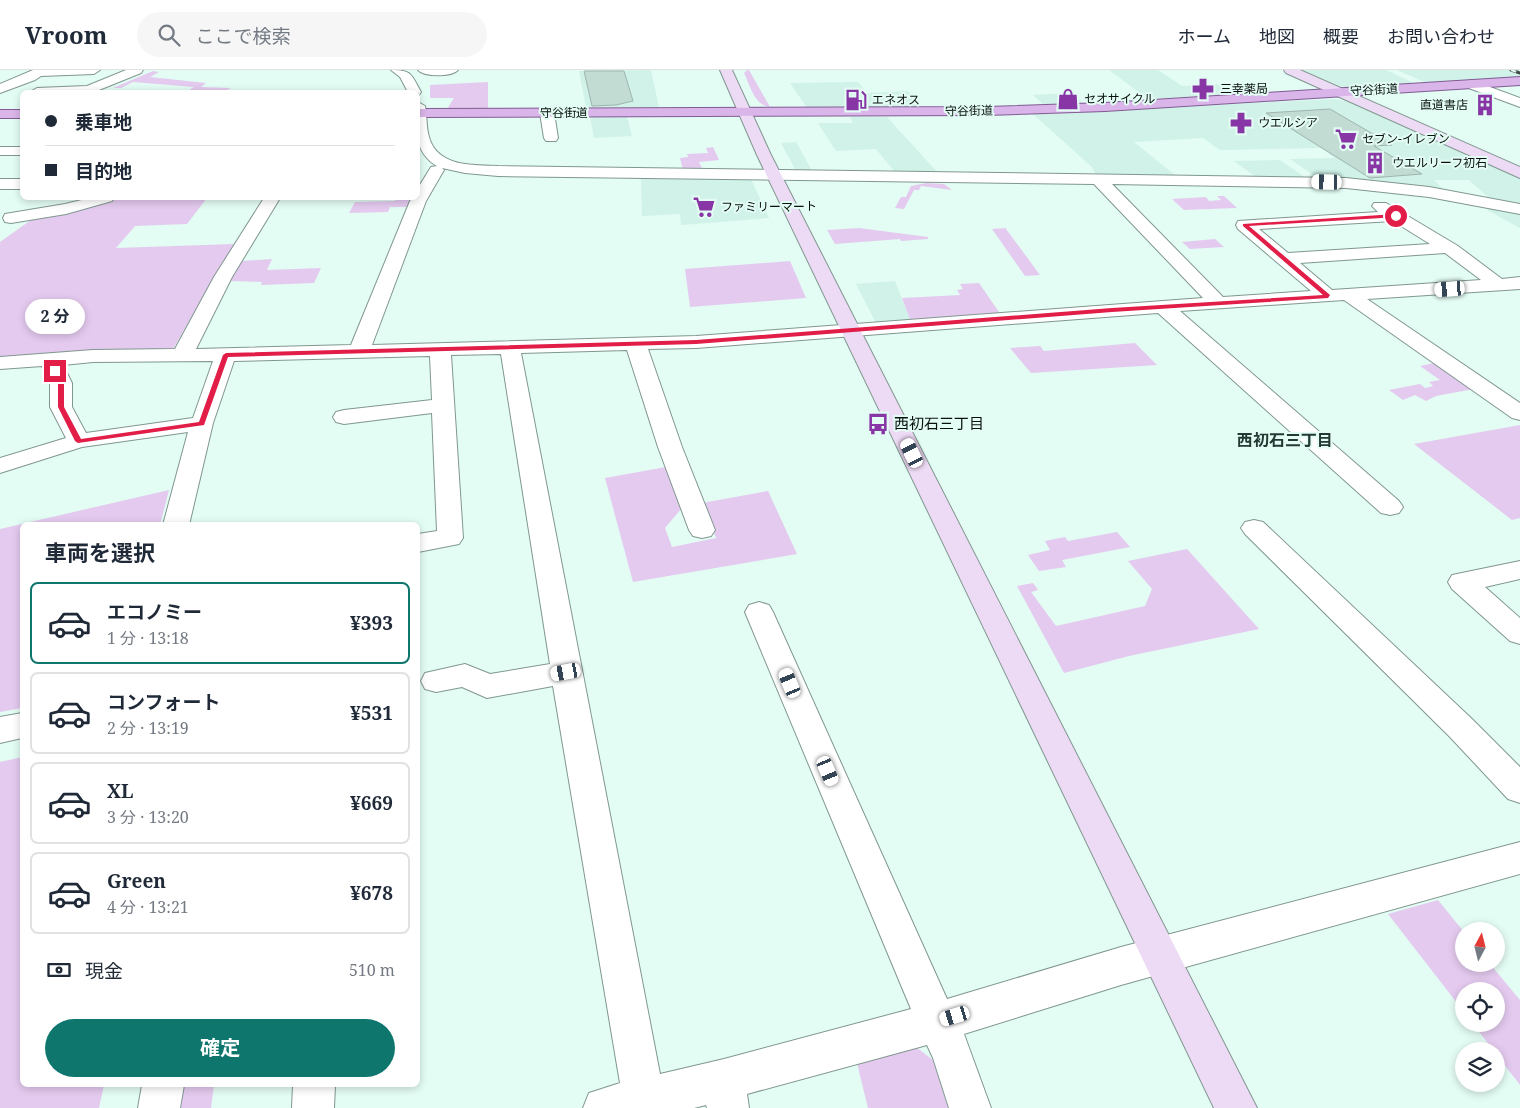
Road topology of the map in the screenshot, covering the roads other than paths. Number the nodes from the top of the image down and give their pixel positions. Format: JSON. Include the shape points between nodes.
{"nodes":[{"id":1,"x":94,"y":70,"type":"edge"},
{"id":2,"x":137,"y":70,"type":"edge"},
{"id":3,"x":397,"y":70,"type":"edge"},
{"id":4,"x":424,"y":70,"type":"edge"},
{"id":5,"x":452,"y":70,"type":"edge"},
{"id":6,"x":726,"y":70,"type":"edge"},
{"id":7,"x":1290,"y":70,"type":"edge"},
{"id":8,"x":40,"y":71,"type":"edge"},
{"id":9,"x":1520,"y":81,"type":"edge"},
{"id":10,"x":1471,"y":84,"type":"junction"},
{"id":11,"x":0,"y":89,"type":"edge"},
{"id":12,"x":89,"y":90,"type":"edge"},
{"id":13,"x":413,"y":90,"type":"edge"},
{"id":14,"x":1341,"y":92,"type":"junction"},
{"id":15,"x":20,"y":93,"type":"edge"},
{"id":16,"x":0,"y":94,"type":"edge"},
{"id":17,"x":1520,"y":103,"type":"edge"},
{"id":18,"x":420,"y":111,"type":"edge"},
{"id":19,"x":547,"y":113,"type":"junction"},
{"id":20,"x":744,"y":113,"type":"junction"},
{"id":21,"x":0,"y":114,"type":"edge"},
{"id":22,"x":20,"y":114,"type":"edge"},
{"id":23,"x":420,"y":125,"type":"edge"},
{"id":24,"x":551,"y":138,"type":"dead end"},
{"id":25,"x":0,"y":151,"type":"edge"},
{"id":26,"x":20,"y":151,"type":"edge"},
{"id":27,"x":434,"y":169,"type":"edge"},
{"id":28,"x":1520,"y":173,"type":"edge"},
{"id":29,"x":774,"y":175,"type":"junction"},
{"id":30,"x":1097,"y":178,"type":"junction"},
{"id":31,"x":1346,"y":183,"type":"junction"},
{"id":32,"x":0,"y":184,"type":"edge"},
{"id":33,"x":20,"y":184,"type":"edge"},
{"id":34,"x":420,"y":197,"type":"edge"},
{"id":35,"x":24,"y":200,"type":"edge"},
{"id":36,"x":98,"y":200,"type":"edge"},
{"id":37,"x":271,"y":200,"type":"edge"},
{"id":38,"x":418,"y":200,"type":"edge"},
{"id":39,"x":1520,"y":209,"type":"edge"},
{"id":40,"x":1396,"y":216,"type":"junction"},
{"id":41,"x":6,"y":219,"type":"edge"},
{"id":42,"x":1448,"y":248,"type":"junction"},
{"id":43,"x":1284,"y":259,"type":"junction"},
{"id":44,"x":1520,"y":283,"type":"edge"},
{"id":45,"x":1499,"y":285,"type":"junction"},
{"id":46,"x":1349,"y":295,"type":"junction"},
{"id":47,"x":1328,"y":296,"type":"junction"},
{"id":48,"x":1218,"y":303,"type":"junction"},
{"id":49,"x":1163,"y":307,"type":"junction"},
{"id":50,"x":851,"y":330,"type":"junction"},
{"id":51,"x":636,"y":345,"type":"junction"},
{"id":52,"x":510,"y":348,"type":"junction"},
{"id":53,"x":440,"y":349,"type":"junction"},
{"id":54,"x":359,"y":352,"type":"junction"},
{"id":55,"x":226,"y":355,"type":"junction"},
{"id":56,"x":182,"y":356,"type":"junction"},
{"id":57,"x":49,"y":358,"type":"junction"},
{"id":58,"x":0,"y":363,"type":"edge"},
{"id":59,"x":444,"y":405,"type":"junction"},
{"id":60,"x":1520,"y":413,"type":"edge"},
{"id":61,"x":344,"y":418,"type":"dead end"},
{"id":62,"x":202,"y":423,"type":"junction"},
{"id":63,"x":78,"y":441,"type":"junction"},
{"id":64,"x":0,"y":466,"type":"edge"},
{"id":65,"x":1390,"y":507,"type":"dead end"},
{"id":66,"x":177,"y":522,"type":"edge"},
{"id":67,"x":1254,"y":528,"type":"dead end"},
{"id":68,"x":702,"y":530,"type":"dead end"},
{"id":69,"x":420,"y":542,"type":"edge"},
{"id":70,"x":1520,"y":570,"type":"edge"},
{"id":71,"x":759,"y":612,"type":"dead end"},
{"id":72,"x":1520,"y":634,"type":"edge"},
{"id":73,"x":566,"y":672,"type":"junction"},
{"id":74,"x":436,"y":681,"type":"dead end"},
{"id":75,"x":20,"y":726,"type":"edge"},
{"id":76,"x":0,"y":730,"type":"edge"},
{"id":77,"x":1520,"y":789,"type":"edge"},
{"id":78,"x":1520,"y":858,"type":"edge"},
{"id":79,"x":1161,"y":956,"type":"junction"},
{"id":80,"x":937,"y":1022,"type":"junction"},
{"id":81,"x":163,"y":1087,"type":"edge"},
{"id":82,"x":314,"y":1087,"type":"edge"},
{"id":83,"x":726,"y":1094,"type":"edge"},
{"id":84,"x":643,"y":1098,"type":"junction"},
{"id":85,"x":160,"y":1108,"type":"edge"},
{"id":86,"x":313,"y":1108,"type":"edge"},
{"id":87,"x":604,"y":1108,"type":"edge"},
{"id":88,"x":970,"y":1108,"type":"edge"},
{"id":89,"x":1236,"y":1108,"type":"edge"}],
"edges":[{"from":1,"to":8,"type":"street"},
{"from":2,"to":12,"type":"street"},
{"from":3,"to":13,"type":"street","via":[[406,75]]},
{"from":4,"to":5,"type":"street"},
{"from":6,"to":20,"type":"street"},
{"from":7,"to":14,"type":"street"},
{"from":8,"to":11,"type":"street"},
{"from":9,"to":10,"type":"main road","name":"守谷街道"},
{"from":10,"to":14,"type":"main road","name":"守谷街道"},
{"from":10,"to":17,"type":"street"},
{"from":14,"to":20,"type":"main road","name":"守谷街道","via":[[1095,108]]},
{"from":14,"to":28,"type":"street"},
{"from":15,"to":16,"type":"street"},
{"from":18,"to":19,"type":"main road","name":"守谷街道"},
{"from":19,"to":20,"type":"main road","name":"守谷街道"},
{"from":19,"to":24,"type":"street"},
{"from":20,"to":29,"type":"street"},
{"from":21,"to":22,"type":"main road"},
{"from":23,"to":27,"type":"street","via":[[422,139],[433,156]]},
{"from":25,"to":26,"type":"street"},
{"from":27,"to":29,"type":"street"},
{"from":27,"to":34,"type":"street"},
{"from":29,"to":30,"type":"street"},
{"from":29,"to":50,"type":"street"},
{"from":30,"to":31,"type":"street"},
{"from":30,"to":48,"type":"street"},
{"from":31,"to":39,"type":"street","via":[[1429,192]]},
{"from":31,"to":40,"type":"street"},
{"from":32,"to":33,"type":"street"},
{"from":35,"to":41,"type":"street"},
{"from":36,"to":41,"type":"street"},
{"from":37,"to":56,"type":"street","via":[[223,277]]},
{"from":38,"to":54,"type":"street"},
{"from":40,"to":42,"type":"street"},
{"from":40,"to":43,"type":"street","via":[[1244,225]]},
{"from":42,"to":43,"type":"street"},
{"from":42,"to":45,"type":"street"},
{"from":43,"to":47,"type":"street"},
{"from":44,"to":45,"type":"street"},
{"from":45,"to":46,"type":"street"},
{"from":46,"to":47,"type":"street"},
{"from":46,"to":60,"type":"street"},
{"from":47,"to":48,"type":"street"},
{"from":48,"to":49,"type":"street"},
{"from":49,"to":50,"type":"street"},
{"from":49,"to":65,"type":"street"},
{"from":50,"to":51,"type":"street"},
{"from":50,"to":79,"type":"street"},
{"from":51,"to":52,"type":"street"},
{"from":51,"to":68,"type":"street"},
{"from":52,"to":53,"type":"street"},
{"from":52,"to":73,"type":"street"},
{"from":53,"to":54,"type":"street"},
{"from":53,"to":59,"type":"street"},
{"from":54,"to":55,"type":"street"},
{"from":55,"to":56,"type":"street"},
{"from":55,"to":62,"type":"street"},
{"from":56,"to":57,"type":"street"},
{"from":57,"to":58,"type":"street"},
{"from":57,"to":63,"type":"street","via":[[61,384],[61,407]]},
{"from":59,"to":61,"type":"street"},
{"from":59,"to":69,"type":"street","via":[[450,538]]},
{"from":62,"to":63,"type":"street"},
{"from":62,"to":66,"type":"street"},
{"from":63,"to":64,"type":"street"},
{"from":67,"to":77,"type":"street"},
{"from":70,"to":72,"type":"street","via":[[1462,582]]},
{"from":71,"to":80,"type":"street"},
{"from":73,"to":74,"type":"street","via":[[487,686],[465,675]]},
{"from":73,"to":84,"type":"street"},
{"from":75,"to":76,"type":"street"},
{"from":78,"to":79,"type":"street"},
{"from":79,"to":80,"type":"street"},
{"from":79,"to":89,"type":"street"},
{"from":80,"to":83,"type":"street"},
{"from":80,"to":88,"type":"street","via":[[952,1053]]},
{"from":81,"to":85,"type":"street"},
{"from":82,"to":86,"type":"street"},
{"from":83,"to":84,"type":"street"},
{"from":84,"to":87,"type":"street"}]}
